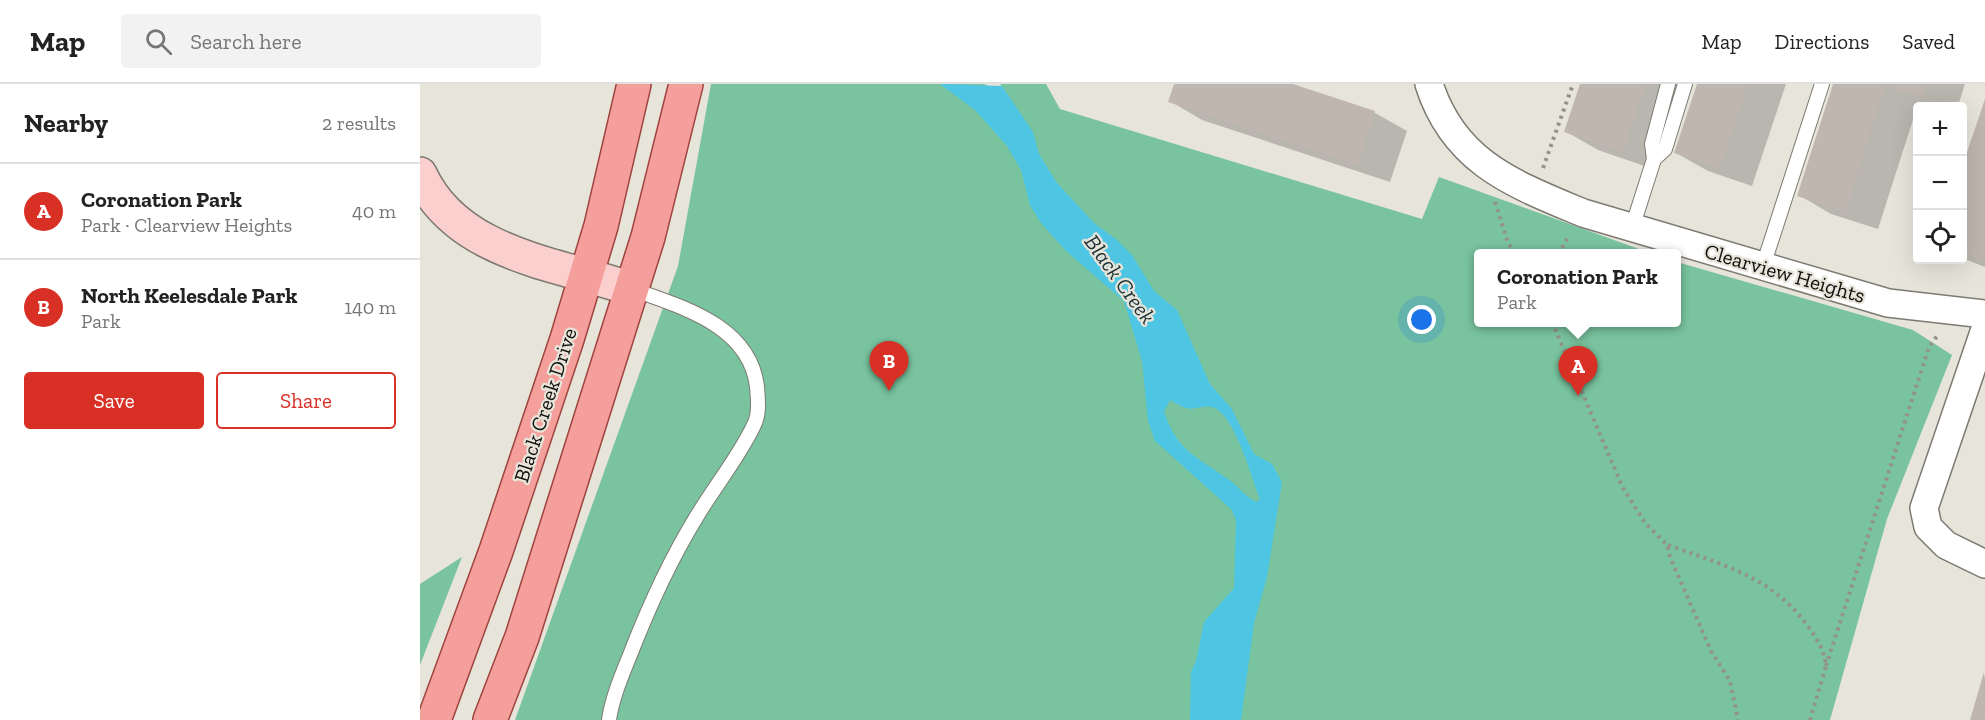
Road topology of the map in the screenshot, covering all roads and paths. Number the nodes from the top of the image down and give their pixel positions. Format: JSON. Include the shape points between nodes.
{"nodes":[{"id":1,"x":634,"y":84,"type":"edge"},
{"id":2,"x":686,"y":84,"type":"edge"},
{"id":3,"x":1429,"y":84,"type":"edge"},
{"id":4,"x":1573,"y":84,"type":"edge"},
{"id":5,"x":1668,"y":84,"type":"edge"},
{"id":6,"x":1685,"y":84,"type":"edge"},
{"id":7,"x":1822,"y":84,"type":"edge"},
{"id":8,"x":1654,"y":159,"type":"junction"},
{"id":9,"x":1542,"y":170,"type":"dead end"},
{"id":10,"x":420,"y":174,"type":"edge"},
{"id":11,"x":1495,"y":196,"type":"dead end"},
{"id":12,"x":1632,"y":228,"type":"junction"},
{"id":13,"x":1570,"y":234,"type":"dead end"},
{"id":14,"x":1513,"y":249,"type":"edge"},
{"id":15,"x":1561,"y":249,"type":"edge"},
{"id":16,"x":1763,"y":266,"type":"junction"},
{"id":17,"x":587,"y":273,"type":"junction"},
{"id":18,"x":632,"y":289,"type":"junction"},
{"id":19,"x":1985,"y":314,"type":"edge"},
{"id":20,"x":1554,"y":327,"type":"edge"},
{"id":21,"x":1985,"y":329,"type":"edge"},
{"id":22,"x":1939,"y":333,"type":"dead end"},
{"id":23,"x":1667,"y":545,"type":"junction"},
{"id":24,"x":1985,"y":564,"type":"edge"},
{"id":25,"x":1826,"y":666,"type":"junction"},
{"id":26,"x":434,"y":720,"type":"edge"},
{"id":27,"x":490,"y":720,"type":"edge"},
{"id":28,"x":609,"y":720,"type":"edge"},
{"id":29,"x":1738,"y":720,"type":"edge"},
{"id":30,"x":1810,"y":720,"type":"edge"}],
"edges":[{"from":1,"to":17,"type":"main road","name":"Black Creek Drive"},
{"from":2,"to":18,"type":"main road"},
{"from":3,"to":12,"type":"street","name":"Clearview Heights","via":[[1443,117],[1471,152],[1498,175],[1582,213]]},
{"from":4,"to":9,"type":"path"},
{"from":5,"to":8,"type":"lane","via":[[1652,144]]},
{"from":6,"to":8,"type":"lane","via":[[1665,149]]},
{"from":7,"to":16,"type":"lane"},
{"from":8,"to":12,"type":"lane"},
{"from":10,"to":17,"type":"street","via":[[436,200],[473,234],[504,249]]},
{"from":11,"to":14,"type":"path"},
{"from":12,"to":16,"type":"street","name":"Clearview Heights"},
{"from":13,"to":15,"type":"path"},
{"from":16,"to":19,"type":"street","name":"Clearview Heights","via":[[1888,303]]},
{"from":17,"to":18,"type":"street"},
{"from":17,"to":26,"type":"main road","name":"Black Creek Drive","via":[[496,551]]},
{"from":18,"to":27,"type":"main road","via":[[522,637]]},
{"from":18,"to":28,"type":"lane","via":[[700,315],[736,341],[749,359],[759,405],[754,426],[657,588]]},
{"from":20,"to":23,"type":"path","via":[[1623,488],[1646,524]]},
{"from":21,"to":24,"type":"street","via":[[1924,508],[1928,527],[1946,545]]},
{"from":22,"to":25,"type":"path","via":[[1929,347]]},
{"from":23,"to":25,"type":"path","via":[[1746,573],[1777,593],[1818,641]]},
{"from":23,"to":29,"type":"path","via":[[1711,651],[1730,681]]},
{"from":25,"to":30,"type":"path"}]}
